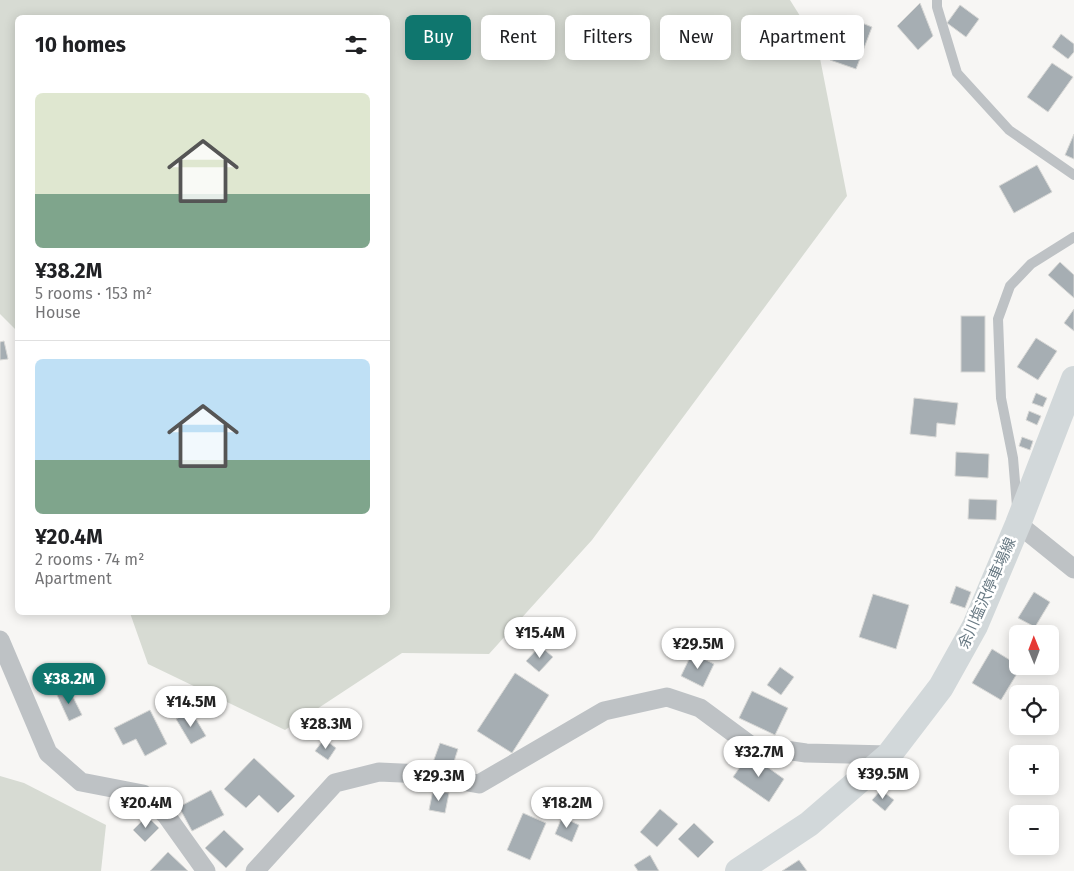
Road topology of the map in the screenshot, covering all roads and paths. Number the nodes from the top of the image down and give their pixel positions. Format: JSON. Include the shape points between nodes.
{"nodes":[{"id":1,"x":937,"y":0,"type":"edge"},
{"id":2,"x":1074,"y":175,"type":"edge"},
{"id":3,"x":1074,"y":237,"type":"edge"},
{"id":4,"x":1074,"y":379,"type":"edge"},
{"id":5,"x":1018,"y":524,"type":"junction"},
{"id":6,"x":1074,"y":569,"type":"edge"},
{"id":7,"x":0,"y":640,"type":"edge"},
{"id":8,"x":889,"y":754,"type":"junction"},
{"id":9,"x":206,"y":871,"type":"edge"},
{"id":10,"x":255,"y":871,"type":"edge"},
{"id":11,"x":738,"y":871,"type":"edge"}],
"edges":[{"from":1,"to":2,"type":"lane","via":[[957,73],[1009,130]]},
{"from":3,"to":5,"type":"lane","via":[[1031,264],[1010,286],[998,319],[1001,398],[1013,458]]},
{"from":4,"to":5,"type":"main road","name":"余川塩沢停車場線"},
{"from":5,"to":6,"type":"street"},
{"from":5,"to":8,"type":"main road","name":"余川塩沢停車場線","via":[[976,626],[941,687]]},
{"from":7,"to":9,"type":"street","via":[[48,753],[81,782],[143,794],[166,815]]},
{"from":8,"to":10,"type":"street","via":[[806,754],[750,744],[700,708],[667,697],[604,711],[479,784],[424,774],[378,772],[335,783]]},
{"from":8,"to":11,"type":"main road","name":"余川塩沢停車場線","via":[[809,824]]}]}
